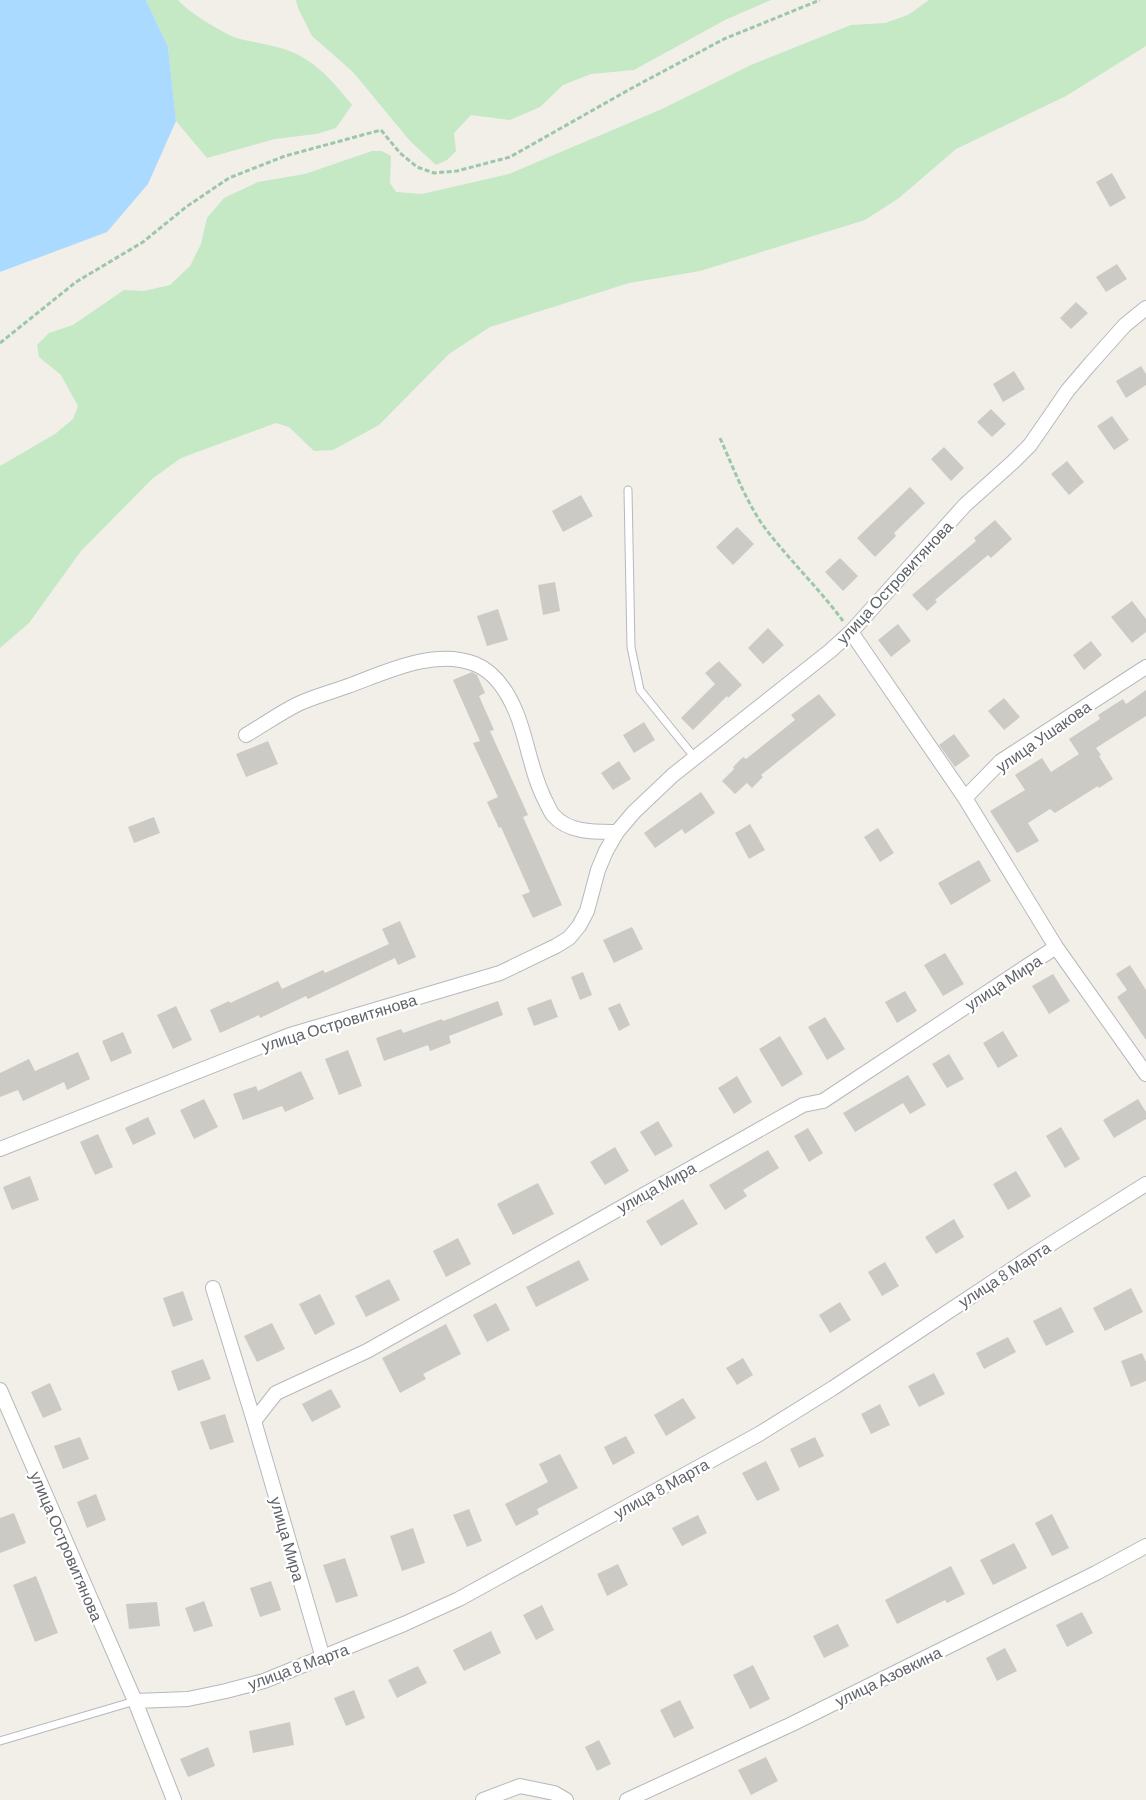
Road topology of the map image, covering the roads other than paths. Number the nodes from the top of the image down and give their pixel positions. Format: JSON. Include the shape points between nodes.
{"nodes":[{"id":1,"x":1146,"y":308,"type":"edge"},
{"id":2,"x":628,"y":490,"type":"dead end"},
{"id":3,"x":851,"y":632,"type":"junction"},
{"id":4,"x":1146,"y":667,"type":"edge"},
{"id":5,"x":246,"y":736,"type":"dead end"},
{"id":6,"x":695,"y":758,"type":"junction"},
{"id":7,"x":965,"y":798,"type":"junction"},
{"id":8,"x":617,"y":832,"type":"junction"},
{"id":9,"x":1056,"y":947,"type":"junction"},
{"id":10,"x":1146,"y":1074,"type":"edge"},
{"id":11,"x":0,"y":1149,"type":"edge"},
{"id":12,"x":1146,"y":1184,"type":"edge"},
{"id":13,"x":213,"y":1288,"type":"dead end"},
{"id":14,"x":0,"y":1390,"type":"edge"},
{"id":15,"x":254,"y":1421,"type":"junction"},
{"id":16,"x":1146,"y":1546,"type":"edge"},
{"id":17,"x":323,"y":1658,"type":"junction"},
{"id":18,"x":135,"y":1701,"type":"junction"},
{"id":19,"x":0,"y":1741,"type":"edge"},
{"id":20,"x":174,"y":1800,"type":"edge"},
{"id":21,"x":483,"y":1800,"type":"edge"},
{"id":22,"x":566,"y":1800,"type":"edge"},
{"id":23,"x":627,"y":1800,"type":"edge"}],
"edges":[{"from":1,"to":3,"type":"street","name":"улица Островитянова","via":[[1126,325],[1068,390],[1030,445],[965,506]]},
{"from":2,"to":6,"type":"lane","via":[[631,647],[640,690]]},
{"from":3,"to":6,"type":"street","name":"улица Островитянова"},
{"from":3,"to":7,"type":"street"},
{"from":4,"to":7,"type":"street","name":"улица Ушакова","via":[[1002,761]]},
{"from":5,"to":8,"type":"street","via":[[298,704],[403,666],[430,660],[462,660],[489,671],[507,695],[516,712],[540,790],[553,814],[567,826],[590,832]]},
{"from":6,"to":8,"type":"street","name":"улица Островитянова","via":[[654,791]]},
{"from":7,"to":9,"type":"street"},
{"from":8,"to":11,"type":"street","name":"улица Островитянова","via":[[598,870],[587,911],[579,926],[556,946],[500,973],[290,1034]]},
{"from":9,"to":10,"type":"street"},
{"from":9,"to":15,"type":"street","name":"улица Мира","via":[[823,1101],[803,1105],[367,1351],[276,1393]]},
{"from":12,"to":17,"type":"street","name":"улица 8 Марта","via":[[759,1434],[459,1599]]},
{"from":13,"to":15,"type":"street","name":"улица Мира"},
{"from":14,"to":18,"type":"street","name":"улица Островитянова"},
{"from":15,"to":17,"type":"street","name":"улица Мира"},
{"from":16,"to":23,"type":"street","name":"улица Азовкина","via":[[792,1724]]},
{"from":17,"to":18,"type":"street","name":"улица 8 Марта","via":[[264,1681],[226,1691],[188,1699]]},
{"from":18,"to":19,"type":"lane"},
{"from":18,"to":20,"type":"street","name":"улица Островитянова"},
{"from":21,"to":22,"type":"street","via":[[520,1786],[554,1793]]}]}
